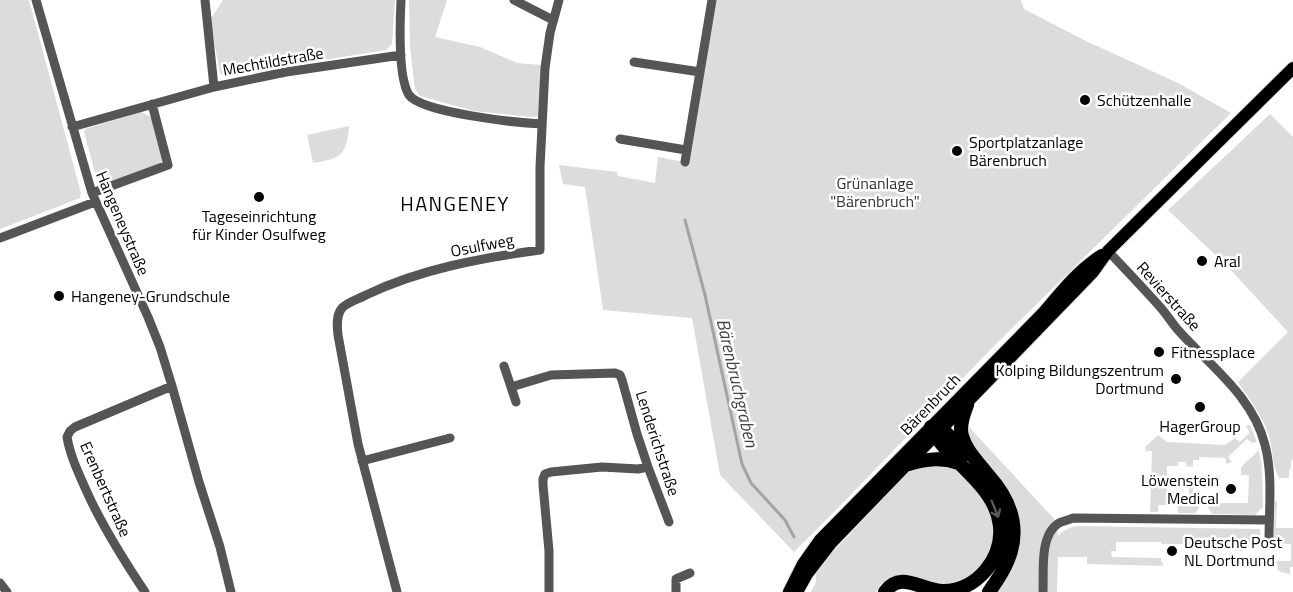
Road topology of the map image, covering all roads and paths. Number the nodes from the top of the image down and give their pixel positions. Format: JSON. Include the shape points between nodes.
{"nodes":[{"id":1,"x":36,"y":0,"type":"edge"},
{"id":2,"x":205,"y":0,"type":"edge"},
{"id":3,"x":401,"y":0,"type":"edge"},
{"id":4,"x":514,"y":0,"type":"edge"},
{"id":5,"x":559,"y":0,"type":"edge"},
{"id":6,"x":712,"y":0,"type":"edge"},
{"id":7,"x":553,"y":20,"type":"junction"},
{"id":8,"x":401,"y":55,"type":"junction"},
{"id":9,"x":634,"y":62,"type":"dead end"},
{"id":10,"x":1293,"y":68,"type":"edge"},
{"id":11,"x":700,"y":72,"type":"junction"},
{"id":12,"x":214,"y":87,"type":"junction"},
{"id":13,"x":152,"y":104,"type":"junction"},
{"id":14,"x":542,"y":124,"type":"junction"},
{"id":15,"x":72,"y":127,"type":"junction"},
{"id":16,"x":620,"y":139,"type":"dead end"},
{"id":17,"x":686,"y":150,"type":"junction"},
{"id":18,"x":684,"y":162,"type":"dead end"},
{"id":19,"x":93,"y":198,"type":"junction"},
{"id":20,"x":0,"y":238,"type":"edge"},
{"id":21,"x":1108,"y":251,"type":"junction"},
{"id":22,"x":504,"y":366,"type":"dead end"},
{"id":23,"x":172,"y":386,"type":"junction"},
{"id":24,"x":511,"y":387,"type":"junction"},
{"id":25,"x":516,"y":402,"type":"dead end"},
{"id":26,"x":967,"y":405,"type":"junction"},
{"id":27,"x":936,"y":431,"type":"junction"},
{"id":28,"x":450,"y":438,"type":"dead end"},
{"id":29,"x":362,"y":461,"type":"junction"},
{"id":30,"x":977,"y":462,"type":"junction"},
{"id":31,"x":959,"y":463,"type":"junction"},
{"id":32,"x":909,"y":464,"type":"junction"},
{"id":33,"x":648,"y":467,"type":"junction"},
{"id":34,"x":1269,"y":520,"type":"junction"},
{"id":35,"x":670,"y":522,"type":"dead end"},
{"id":36,"x":1269,"y":540,"type":"dead end"},
{"id":37,"x":690,"y":573,"type":"dead end"},
{"id":38,"x":0,"y":583,"type":"edge"},
{"id":39,"x":8,"y":592,"type":"edge"},
{"id":40,"x":145,"y":592,"type":"edge"},
{"id":41,"x":231,"y":592,"type":"edge"},
{"id":42,"x":397,"y":592,"type":"edge"},
{"id":43,"x":549,"y":592,"type":"edge"},
{"id":44,"x":676,"y":592,"type":"edge"},
{"id":45,"x":789,"y":592,"type":"edge"},
{"id":46,"x":797,"y":592,"type":"edge"},
{"id":47,"x":885,"y":592,"type":"edge"},
{"id":48,"x":990,"y":592,"type":"edge"},
{"id":49,"x":1044,"y":592,"type":"edge"}],
"edges":[{"from":1,"to":15,"type":"street","name":"Hangeneystraße"},
{"from":2,"to":12,"type":"street"},
{"from":3,"to":8,"type":"street"},
{"from":4,"to":7,"type":"street"},
{"from":5,"to":7,"type":"street","name":"Osulfweg"},
{"from":6,"to":11,"type":"street"},
{"from":7,"to":14,"type":"street","name":"Osulfweg","via":[[545,58]]},
{"from":8,"to":12,"type":"street","name":"Mechtildstraße"},
{"from":8,"to":14,"type":"street","via":[[407,91],[420,103],[492,120]]},
{"from":9,"to":11,"type":"street"},
{"from":10,"to":21,"type":"main road","name":"Bärenbruch"},
{"from":11,"to":17,"type":"street"},
{"from":12,"to":13,"type":"street","name":"Mechtildstraße"},
{"from":13,"to":15,"type":"street","name":"Mechtildstraße"},
{"from":13,"to":19,"type":"street","via":[[168,165]]},
{"from":14,"to":29,"type":"street","name":"Osulfweg","via":[[540,250],[492,256],[419,274],[382,287],[348,304],[339,313],[338,335]]},
{"from":15,"to":19,"type":"street","name":"Hangeneystraße"},
{"from":16,"to":17,"type":"street"},
{"from":17,"to":18,"type":"street"},
{"from":19,"to":20,"type":"street"},
{"from":19,"to":23,"type":"street","name":"Hangeneystraße","via":[[148,316]]},
{"from":21,"to":26,"type":"main road","name":"Bärenbruch","via":[[1093,272]]},
{"from":21,"to":27,"type":"main road","name":"Bärenbruch","via":[[1071,281]]},
{"from":21,"to":34,"type":"street","name":"Revierstraße","via":[[1240,394],[1253,415],[1265,446],[1270,480]]},
{"from":22,"to":24,"type":"street"},
{"from":23,"to":40,"type":"street","name":"Erenbertstraße","via":[[75,427],[67,437],[75,466],[100,519]]},
{"from":23,"to":41,"type":"street","name":"Hangeneystraße"},
{"from":24,"to":25,"type":"street"},
{"from":24,"to":33,"type":"street","name":"Lenderichstraße","via":[[551,375],[620,375]]},
{"from":26,"to":27,"type":"main road","name":"Bärenbruch"},
{"from":26,"to":30,"type":"highway","via":[[962,436]]},
{"from":27,"to":30,"type":"highway"},
{"from":27,"to":31,"type":"highway"},
{"from":27,"to":32,"type":"main road","name":"Bärenbruch"},
{"from":27,"to":45,"type":"main road","name":"Bärenbruch","via":[[820,540]]},
{"from":28,"to":29,"type":"street"},
{"from":29,"to":42,"type":"street","name":"Osulfweg"},
{"from":30,"to":48,"type":"highway","via":[[1003,495],[1013,526],[1011,552]]},
{"from":31,"to":32,"type":"highway","via":[[931,458]]},
{"from":31,"to":47,"type":"highway","one_way":true,"via":[[997,512],[1001,536],[991,565],[977,579],[956,589],[943,591],[898,582]]},
{"from":32,"to":46,"type":"main road","name":"Bärenbruch","via":[[831,543]]},
{"from":33,"to":35,"type":"street","name":"Lenderichstraße"},
{"from":33,"to":43,"type":"street","via":[[602,467],[545,474]]},
{"from":34,"to":36,"type":"street","name":"Revierstraße"},
{"from":34,"to":49,"type":"street","via":[[1073,518],[1058,523],[1049,533],[1044,546]]},
{"from":37,"to":44,"type":"street","via":[[676,579]]},
{"from":38,"to":39,"type":"street"}]}
